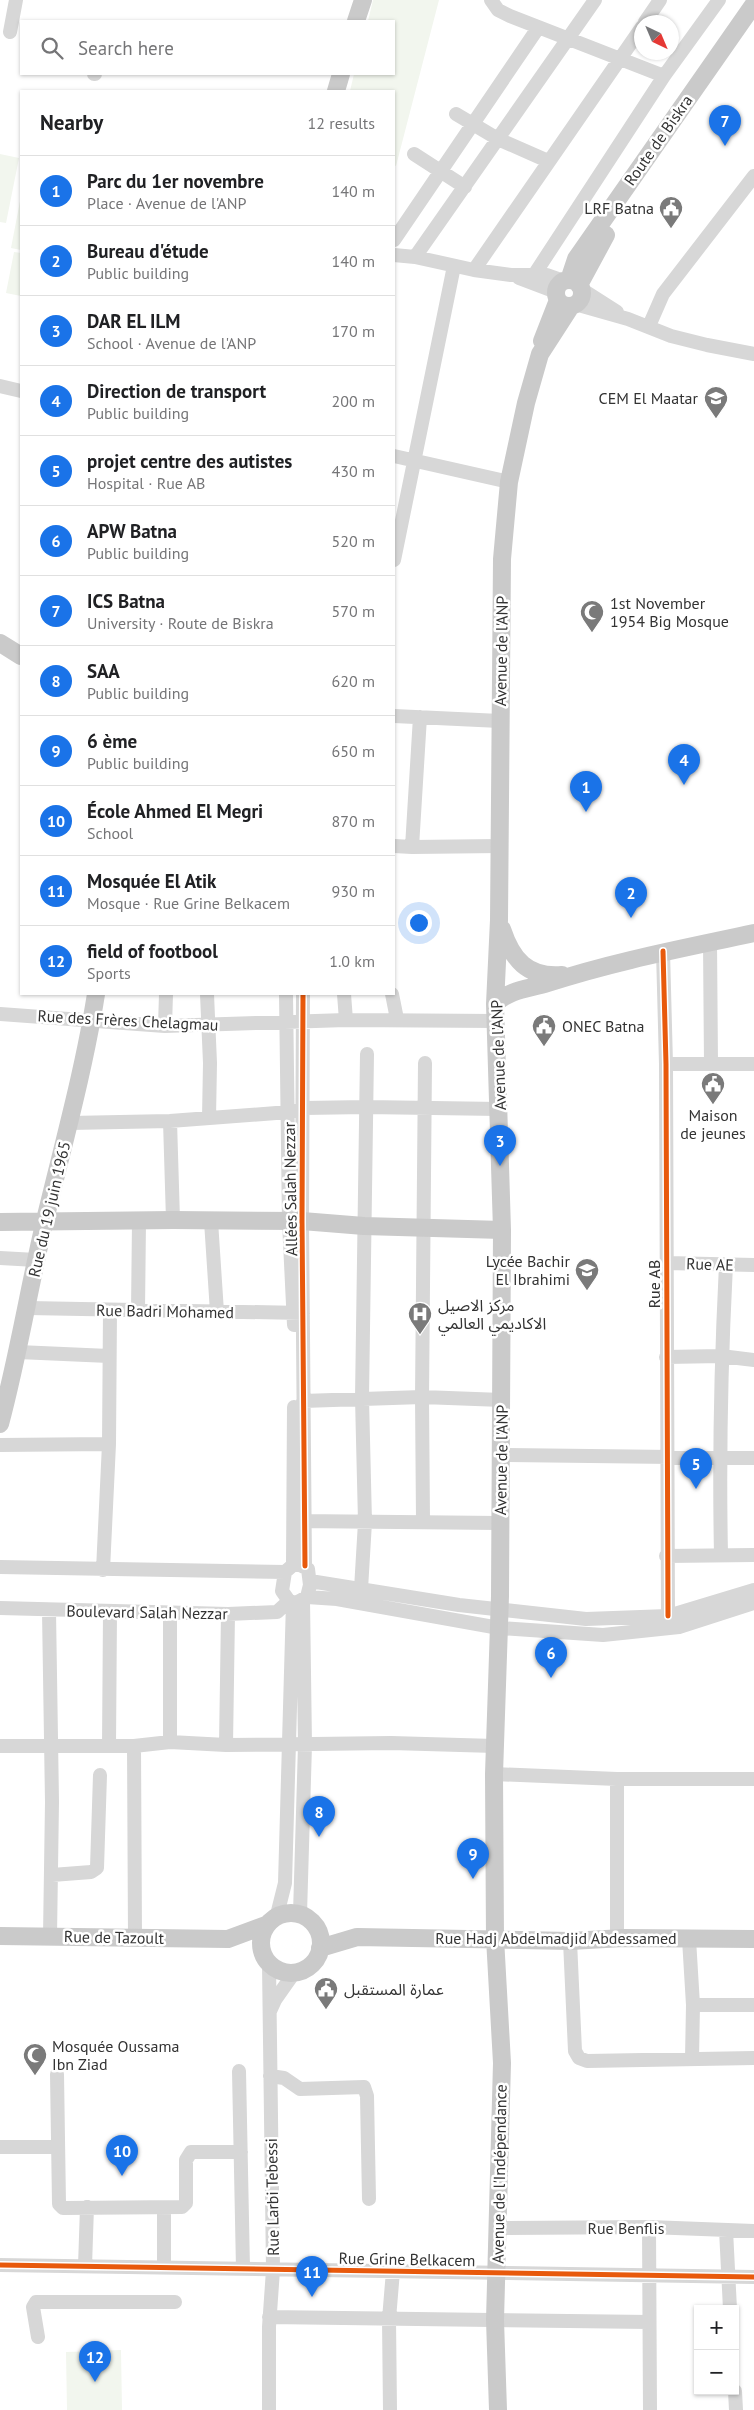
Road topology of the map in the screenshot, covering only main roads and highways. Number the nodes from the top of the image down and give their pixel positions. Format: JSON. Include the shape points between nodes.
{"nodes":[{"id":1,"x":363,"y":0,"type":"edge"},
{"id":2,"x":754,"y":4,"type":"edge"},
{"id":3,"x":356,"y":20,"type":"edge"},
{"id":4,"x":754,"y":22,"type":"edge"},
{"id":5,"x":341,"y":75,"type":"edge"},
{"id":6,"x":336,"y":90,"type":"edge"},
{"id":7,"x":569,"y":292,"type":"junction"},
{"id":8,"x":0,"y":643,"type":"edge"},
{"id":9,"x":20,"y":655,"type":"edge"},
{"id":10,"x":499,"y":920,"type":"junction"},
{"id":11,"x":754,"y":933,"type":"edge"},
{"id":12,"x":572,"y":975,"type":"junction"},
{"id":13,"x":96,"y":995,"type":"edge"},
{"id":14,"x":496,"y":1012,"type":"junction"},
{"id":15,"x":44,"y":1221,"type":"junction"},
{"id":16,"x":0,"y":1222,"type":"edge"},
{"id":17,"x":502,"y":1230,"type":"junction"},
{"id":18,"x":6,"y":1378,"type":"edge"},
{"id":19,"x":0,"y":1424,"type":"edge"},
{"id":20,"x":307,"y":1919,"type":"junction"},
{"id":21,"x":272,"y":1920,"type":"junction"},
{"id":22,"x":0,"y":1936,"type":"edge"},
{"id":23,"x":357,"y":1938,"type":"junction"},
{"id":24,"x":495,"y":1938,"type":"junction"},
{"id":25,"x":228,"y":1939,"type":"junction"},
{"id":26,"x":754,"y":1939,"type":"edge"},
{"id":27,"x":320,"y":1948,"type":"junction"},
{"id":28,"x":266,"y":1961,"type":"junction"},
{"id":29,"x":498,"y":2410,"type":"edge"}],
"edges":[{"from":1,"to":3,"type":"main road"},
{"from":2,"to":7,"type":"main road","name":"Route de Biskra","via":[[580,252],[571,270]]},
{"from":4,"to":7,"type":"main road","name":"Route de Biskra"},
{"from":5,"to":6,"type":"main road"},
{"from":7,"to":10,"type":"main road","name":"Avenue de l'ANP","via":[[542,338],[509,482],[502,559]]},
{"from":8,"to":9,"type":"main road"},
{"from":10,"to":12,"type":"main road","via":[[509,948],[525,967],[551,976]]},
{"from":10,"to":14,"type":"main road","name":"Avenue de l'ANP"},
{"from":11,"to":12,"type":"main road","via":[[663,951]]},
{"from":12,"to":14,"type":"main road","via":[[507,994]]},
{"from":13,"to":15,"type":"main road","name":"Rue du 19 juin 1965","via":[[70,1122]]},
{"from":14,"to":17,"type":"main road","name":"Avenue de l'ANP"},
{"from":15,"to":16,"type":"main road"},
{"from":15,"to":17,"type":"main road","via":[[296,1221]]},
{"from":15,"to":18,"type":"main road","name":"Rue du 19 juin 1965","via":[[18,1352]]},
{"from":17,"to":24,"type":"main road","name":"Avenue de l'ANP","via":[[500,1610],[494,1774]]},
{"from":18,"to":19,"type":"main road","name":"Rue du 19 juin 1965"},
{"from":20,"to":21,"type":"main road","via":[[288,1912]]},
{"from":20,"to":23,"type":"main road","name":"Rue Hadj Abdelmadjid Abdessamed"},
{"from":20,"to":27,"type":"main road","via":[[321,1939]]},
{"from":21,"to":25,"type":"main road","name":"Rue de Tazoult"},
{"from":21,"to":28,"type":"main road","via":[[260,1941]]},
{"from":22,"to":25,"type":"main road","name":"Rue de Tazoult"},
{"from":23,"to":24,"type":"main road","name":"Rue Hadj Abdelmadjid Abdessamed"},
{"from":23,"to":27,"type":"main road","name":"Rue Hadj Abdelmadjid Abdessamed"},
{"from":24,"to":26,"type":"main road","name":"Rue Hadj Abdelmadjid Abdessamed","via":[[570,1941]]},
{"from":24,"to":29,"type":"main road","name":"Avenue de l'Indépendance","via":[[502,2063],[496,2320]]},
{"from":25,"to":28,"type":"main road","name":"Rue de Tazoult","via":[[246,1946]]},
{"from":27,"to":28,"type":"main road","via":[[311,1965],[294,1973],[285,1973]]}]}
